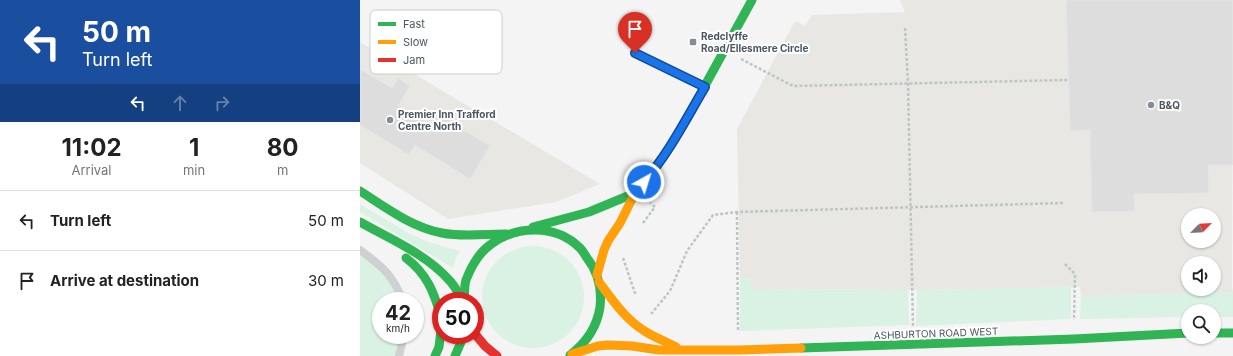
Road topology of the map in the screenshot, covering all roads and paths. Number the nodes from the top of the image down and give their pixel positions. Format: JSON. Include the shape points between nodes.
{"nodes":[{"id":1,"x":752,"y":0,"type":"edge"},
{"id":2,"x":905,"y":28,"type":"dead end"},
{"id":3,"x":724,"y":52,"type":"junction"},
{"id":4,"x":635,"y":53,"type":"dead end"},
{"id":5,"x":1068,"y":80,"type":"dead end"},
{"id":6,"x":908,"y":83,"type":"junction"},
{"id":7,"x":705,"y":87,"type":"junction"},
{"id":8,"x":360,"y":191,"type":"edge"},
{"id":9,"x":635,"y":193,"type":"junction"},
{"id":10,"x":1063,"y":203,"type":"dead end"},
{"id":11,"x":655,"y":207,"type":"dead end"},
{"id":12,"x":911,"y":207,"type":"junction"},
{"id":13,"x":737,"y":212,"type":"junction"},
{"id":14,"x":360,"y":222,"type":"edge"},
{"id":15,"x":640,"y":227,"type":"dead end"},
{"id":16,"x":520,"y":230,"type":"junction"},
{"id":17,"x":375,"y":231,"type":"junction"},
{"id":18,"x":506,"y":234,"type":"junction"},
{"id":19,"x":360,"y":250,"type":"edge"},
{"id":20,"x":622,"y":256,"type":"dead end"},
{"id":21,"x":1065,"y":264,"type":"dead end"},
{"id":22,"x":598,"y":278,"type":"junction"},
{"id":23,"x":399,"y":292,"type":"edge"},
{"id":24,"x":432,"y":292,"type":"edge"},
{"id":25,"x":458,"y":292,"type":"edge"},
{"id":26,"x":465,"y":292,"type":"edge"},
{"id":27,"x":638,"y":301,"type":"dead end"},
{"id":28,"x":1074,"y":310,"type":"dead end"},
{"id":29,"x":642,"y":330,"type":"junction"},
{"id":30,"x":1181,"y":333,"type":"edge"},
{"id":31,"x":1221,"y":333,"type":"edge"},
{"id":32,"x":1233,"y":333,"type":"edge"},
{"id":33,"x":403,"y":344,"type":"edge"},
{"id":34,"x":439,"y":344,"type":"edge"},
{"id":35,"x":460,"y":344,"type":"edge"},
{"id":36,"x":482,"y":344,"type":"edge"},
{"id":37,"x":914,"y":344,"type":"junction"},
{"id":38,"x":739,"y":350,"type":"junction"},
{"id":39,"x":685,"y":351,"type":"junction"},
{"id":40,"x":570,"y":355,"type":"edge"},
{"id":41,"x":399,"y":356,"type":"edge"},
{"id":42,"x":435,"y":356,"type":"edge"},
{"id":43,"x":455,"y":356,"type":"edge"},
{"id":44,"x":498,"y":356,"type":"edge"}],
"edges":[{"from":1,"to":3,"type":"main road"},
{"from":2,"to":6,"type":"path"},
{"from":3,"to":6,"type":"path","via":[[793,86]]},
{"from":3,"to":7,"type":"main road"},
{"from":4,"to":7,"type":"lane"},
{"from":5,"to":6,"type":"path"},
{"from":6,"to":12,"type":"path"},
{"from":7,"to":9,"type":"main road","via":[[668,150]]},
{"from":8,"to":18,"type":"main road","via":[[405,218],[441,233]]},
{"from":9,"to":16,"type":"main road","via":[[590,212]]},
{"from":9,"to":22,"type":"main road","via":[[604,250]]},
{"from":10,"to":12,"type":"path"},
{"from":11,"to":15,"type":"path"},
{"from":12,"to":13,"type":"path"},
{"from":12,"to":37,"type":"path"},
{"from":13,"to":29,"type":"path","via":[[713,215],[687,251],[670,291],[646,320]]},
{"from":13,"to":38,"type":"path"},
{"from":14,"to":17,"type":"main road"},
{"from":16,"to":18,"type":"main road"},
{"from":16,"to":22,"type":"main road","via":[[540,229],[558,234],[575,244],[588,258]]},
{"from":17,"to":24,"type":"main road","via":[[419,269]]},
{"from":17,"to":25,"type":"main road","via":[[433,265]]},
{"from":18,"to":26,"type":"main road","via":[[488,245],[474,261],[466,281]]},
{"from":19,"to":23,"type":"lane","via":[[384,268],[393,278]]},
{"from":20,"to":27,"type":"path"},
{"from":21,"to":28,"type":"path","via":[[1075,274]]},
{"from":22,"to":29,"type":"main road","name":"ASHBURTON ROAD WEST","via":[[615,304]]},
{"from":22,"to":40,"type":"main road","via":[[601,302],[597,322],[587,340]]},
{"from":29,"to":39,"type":"main road","name":"ASHBURTON ROAD WEST"},
{"from":30,"to":37,"type":"main road","name":"ASHBURTON ROAD WEST"},
{"from":31,"to":32,"type":"main road"},
{"from":33,"to":41,"type":"lane"},
{"from":34,"to":42,"type":"main road"},
{"from":35,"to":43,"type":"main road"},
{"from":36,"to":44,"type":"main road"},
{"from":37,"to":38,"type":"main road","name":"ASHBURTON ROAD WEST"},
{"from":38,"to":39,"type":"main road","name":"ASHBURTON ROAD WEST"},
{"from":39,"to":40,"type":"main road","name":"ASHBURTON ROAD WEST","via":[[608,345]]}]}
